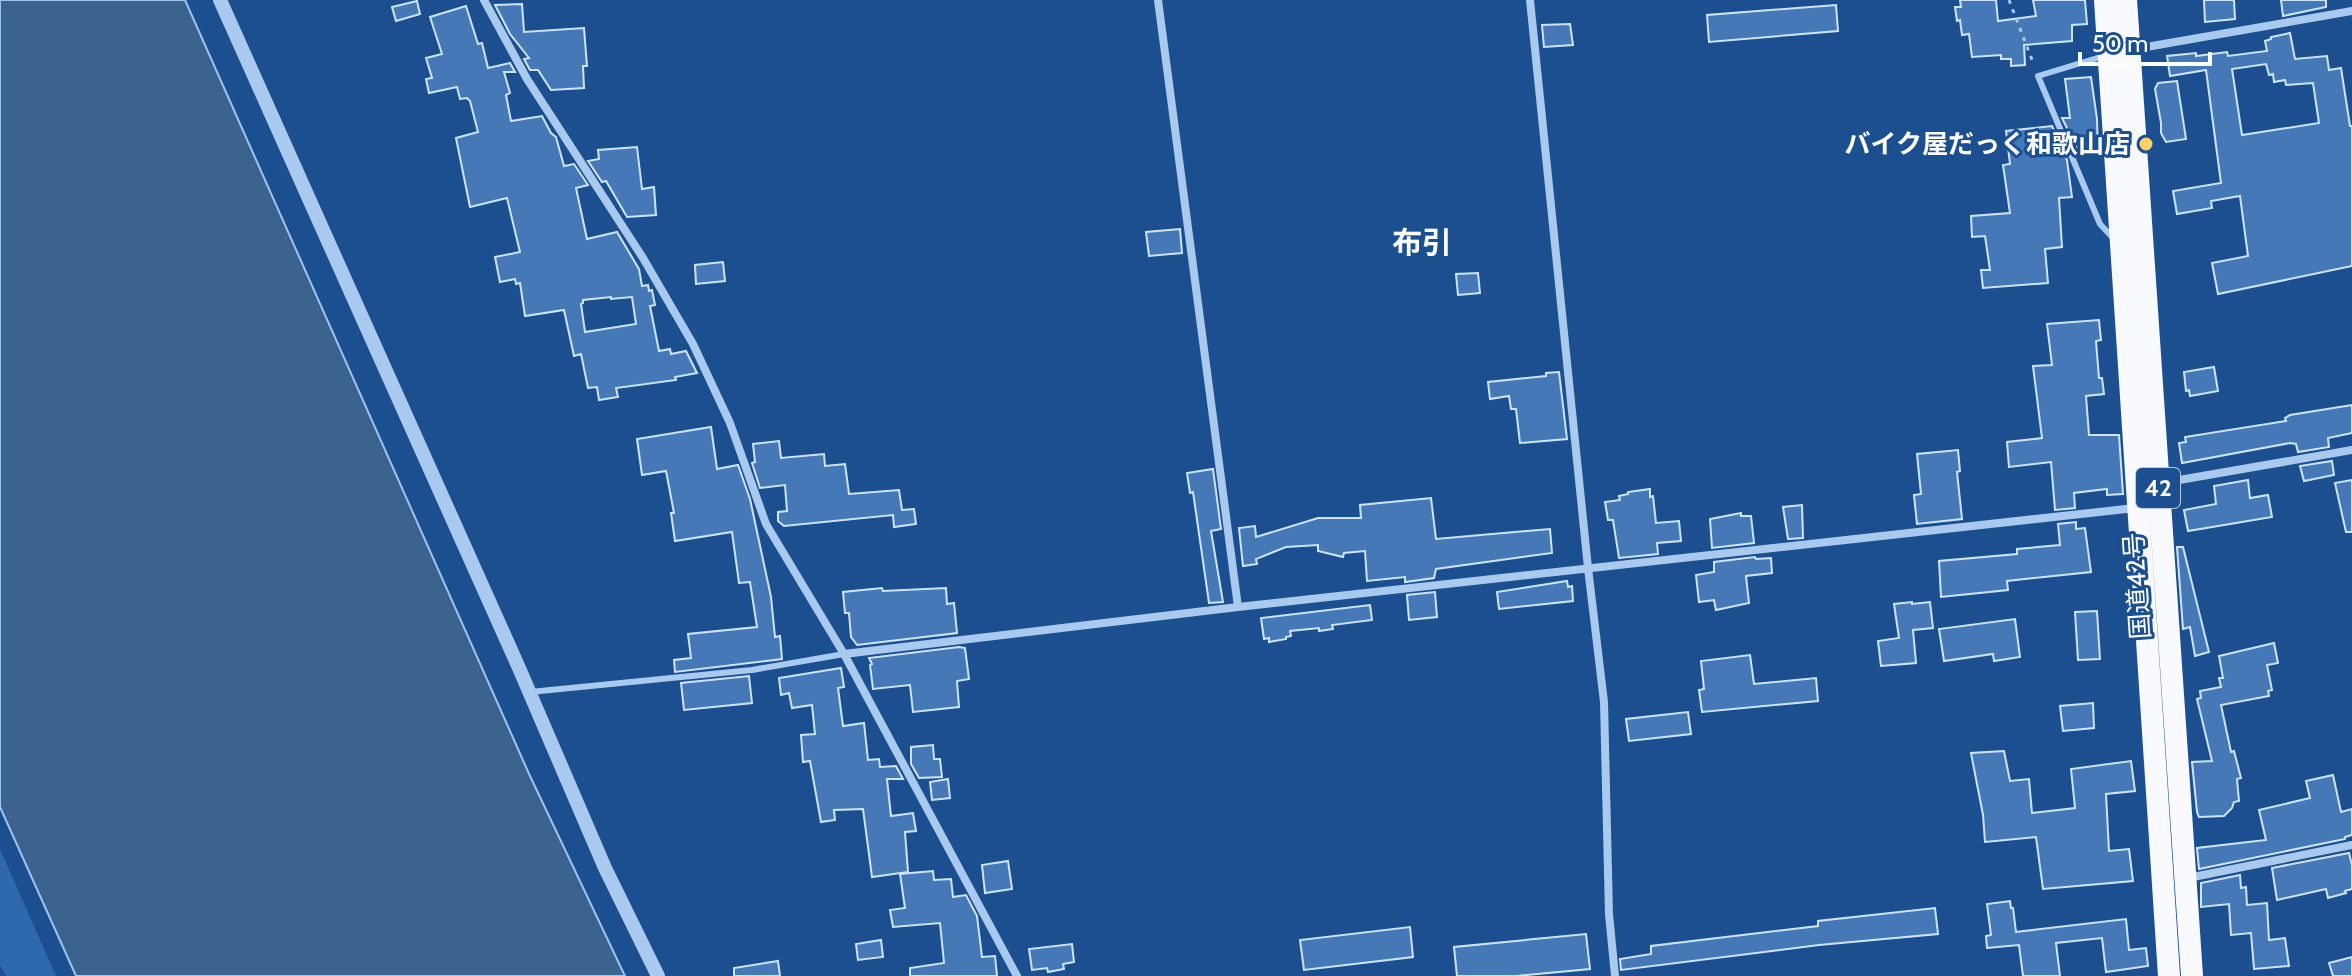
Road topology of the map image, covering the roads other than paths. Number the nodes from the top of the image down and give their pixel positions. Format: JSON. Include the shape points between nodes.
{"nodes":[{"id":1,"x":220,"y":0,"type":"edge"},
{"id":2,"x":484,"y":0,"type":"edge"},
{"id":3,"x":1158,"y":0,"type":"edge"},
{"id":4,"x":1530,"y":0,"type":"edge"},
{"id":5,"x":2105,"y":0,"type":"edge"},
{"id":6,"x":2126,"y":0,"type":"edge"},
{"id":7,"x":2352,"y":11,"type":"edge"},
{"id":8,"x":2119,"y":52,"type":"junction"},
{"id":9,"x":2131,"y":245,"type":"junction"},
{"id":10,"x":2352,"y":450,"type":"edge"},
{"id":11,"x":2158,"y":484,"type":"junction"},
{"id":12,"x":2139,"y":507,"type":"junction"},
{"id":13,"x":1588,"y":568,"type":"junction"},
{"id":14,"x":1238,"y":607,"type":"junction"},
{"id":15,"x":844,"y":654,"type":"junction"},
{"id":16,"x":530,"y":692,"type":"junction"},
{"id":17,"x":2352,"y":845,"type":"edge"},
{"id":18,"x":2163,"y":879,"type":"junction"},
{"id":19,"x":2186,"y":879,"type":"junction"},
{"id":20,"x":658,"y":976,"type":"edge"},
{"id":21,"x":1017,"y":976,"type":"edge"},
{"id":22,"x":1615,"y":976,"type":"edge"},
{"id":23,"x":2169,"y":976,"type":"edge"},
{"id":24,"x":2192,"y":976,"type":"edge"}],
"edges":[{"from":1,"to":16,"type":"street"},
{"from":2,"to":15,"type":"street","via":[[527,79],[693,344],[730,423],[766,524]]},
{"from":3,"to":14,"type":"street"},
{"from":4,"to":13,"type":"street"},
{"from":5,"to":8,"type":"highway","name":"国道42号","number":"42"},
{"from":6,"to":8,"type":"highway","name":"国道42号","number":"42"},
{"from":7,"to":8,"type":"street"},
{"from":8,"to":9,"type":"highway","name":"国道42号","number":"42"},
{"from":8,"to":9,"type":"lane","via":[[2038,76],[2100,224]]},
{"from":9,"to":11,"type":"highway","name":"国道42号","number":"42"},
{"from":9,"to":12,"type":"highway","name":"国道42号","number":"42"},
{"from":10,"to":11,"type":"street"},
{"from":11,"to":19,"type":"highway","name":"国道42号","number":"42"},
{"from":12,"to":13,"type":"street"},
{"from":12,"to":18,"type":"highway","name":"国道42号","number":"42"},
{"from":13,"to":14,"type":"street"},
{"from":13,"to":22,"type":"street","via":[[1604,702]]},
{"from":14,"to":15,"type":"street"},
{"from":15,"to":16,"type":"lane","via":[[752,670]]},
{"from":15,"to":21,"type":"street"},
{"from":16,"to":20,"type":"street"},
{"from":17,"to":19,"type":"street"},
{"from":18,"to":19,"type":"street"},
{"from":18,"to":23,"type":"highway","name":"国道42号","number":"42"},
{"from":19,"to":24,"type":"highway","name":"国道42号","number":"42"}]}
